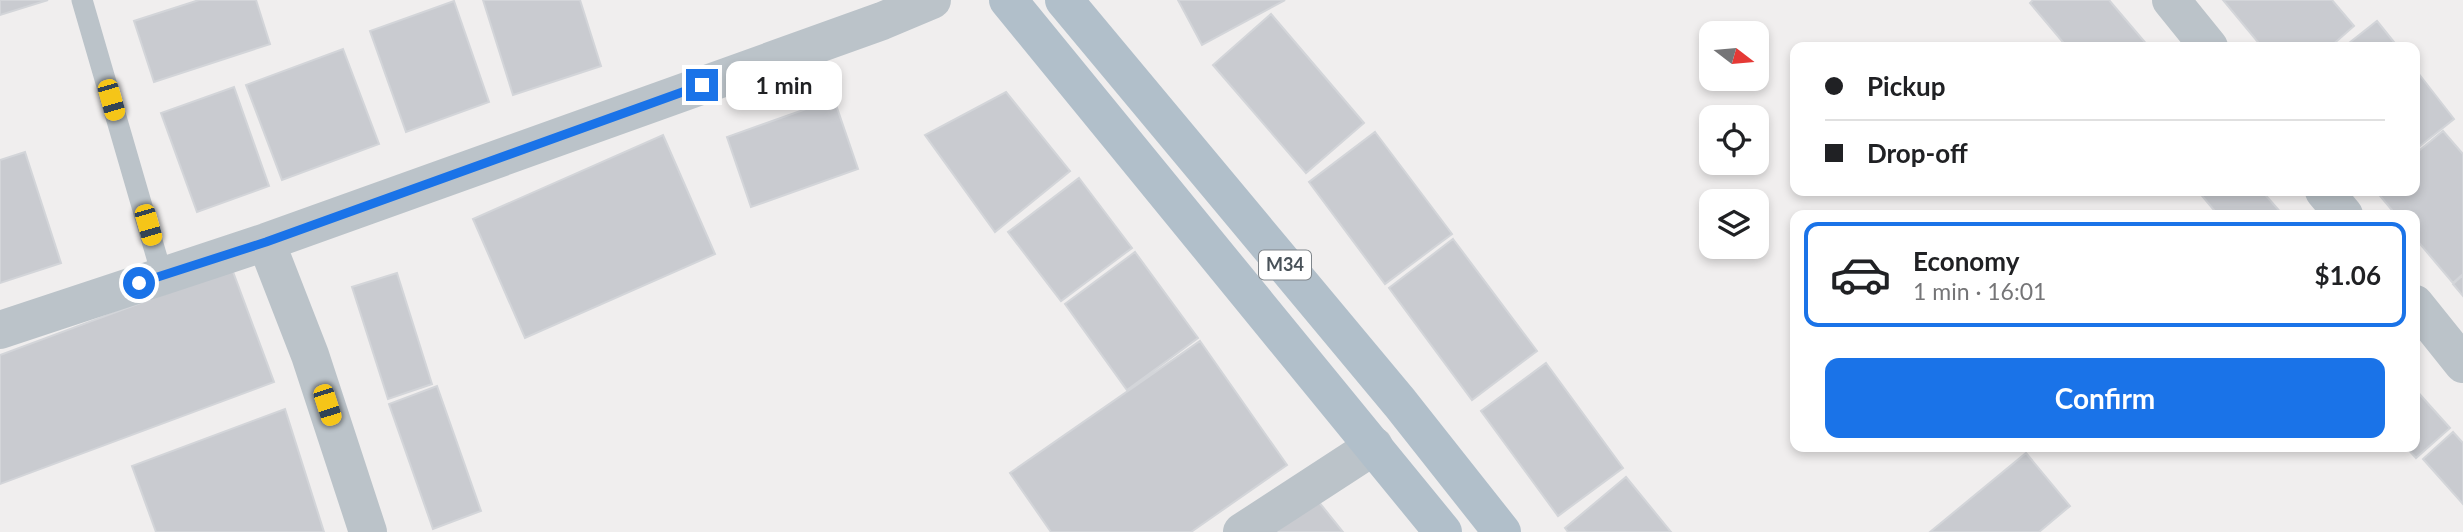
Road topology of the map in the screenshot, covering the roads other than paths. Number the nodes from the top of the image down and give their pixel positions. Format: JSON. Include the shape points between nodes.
{"nodes":[{"id":1,"x":82,"y":0,"type":"edge"},
{"id":2,"x":932,"y":0,"type":"edge"},
{"id":3,"x":1008,"y":0,"type":"edge"},
{"id":4,"x":1064,"y":0,"type":"edge"},
{"id":5,"x":2171,"y":0,"type":"edge"},
{"id":6,"x":2205,"y":42,"type":"edge"},
{"id":7,"x":2328,"y":196,"type":"edge"},
{"id":8,"x":2340,"y":210,"type":"edge"},
{"id":9,"x":266,"y":242,"type":"junction"},
{"id":10,"x":162,"y":275,"type":"junction"},
{"id":11,"x":2420,"y":310,"type":"edge"},
{"id":12,"x":0,"y":330,"type":"edge"},
{"id":13,"x":2463,"y":364,"type":"edge"},
{"id":14,"x":1374,"y":446,"type":"junction"},
{"id":15,"x":368,"y":532,"type":"edge"},
{"id":16,"x":1242,"y":532,"type":"edge"},
{"id":17,"x":1443,"y":532,"type":"edge"},
{"id":18,"x":1502,"y":532,"type":"edge"}],
"edges":[{"from":1,"to":10,"type":"lane"},
{"from":2,"to":9,"type":"street"},
{"from":3,"to":14,"type":"main road","number":"M34"},
{"from":4,"to":18,"type":"main road","number":"M34"},
{"from":5,"to":6,"type":"street"},
{"from":7,"to":8,"type":"street"},
{"from":9,"to":10,"type":"street"},
{"from":9,"to":15,"type":"street","via":[[310,355]]},
{"from":10,"to":12,"type":"street"},
{"from":11,"to":13,"type":"street"},
{"from":14,"to":16,"type":"street"},
{"from":14,"to":17,"type":"main road","number":"M34"}]}
